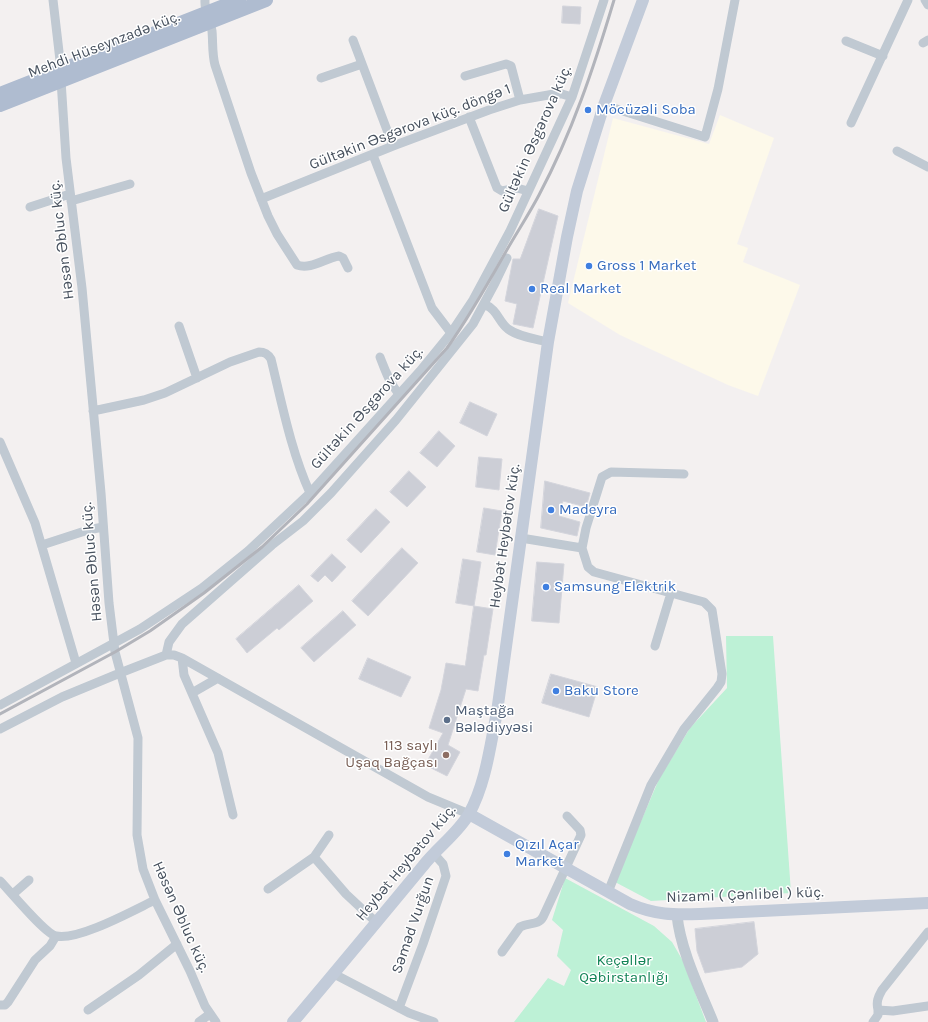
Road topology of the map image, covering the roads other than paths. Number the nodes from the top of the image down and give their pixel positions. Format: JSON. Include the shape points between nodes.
{"nodes":[{"id":1,"x":53,"y":0,"type":"edge"},
{"id":2,"x":239,"y":0,"type":"edge"},
{"id":3,"x":266,"y":0,"type":"edge"},
{"id":4,"x":604,"y":0,"type":"edge"},
{"id":5,"x":643,"y":0,"type":"edge"},
{"id":6,"x":734,"y":0,"type":"edge"},
{"id":7,"x":908,"y":0,"type":"edge"},
{"id":8,"x":925,"y":0,"type":"edge"},
{"id":9,"x":928,"y":5,"type":"edge"},
{"id":10,"x":207,"y":12,"type":"edge"},
{"id":11,"x":352,"y":40,"type":"dead end"},
{"id":12,"x":846,"y":41,"type":"dead end"},
{"id":13,"x":883,"y":56,"type":"junction"},
{"id":14,"x":362,"y":64,"type":"junction"},
{"id":15,"x":61,"y":75,"type":"junction"},
{"id":16,"x":465,"y":76,"type":"dead end"},
{"id":17,"x":321,"y":78,"type":"dead end"},
{"id":18,"x":0,"y":94,"type":"edge"},
{"id":19,"x":572,"y":96,"type":"junction"},
{"id":20,"x":520,"y":100,"type":"junction"},
{"id":21,"x":0,"y":105,"type":"edge"},
{"id":22,"x":604,"y":105,"type":"junction"},
{"id":23,"x":469,"y":117,"type":"junction"},
{"id":24,"x":851,"y":123,"type":"dead end"},
{"id":25,"x":393,"y":146,"type":"junction"},
{"id":26,"x":896,"y":151,"type":"dead end"},
{"id":27,"x":374,"y":155,"type":"junction"},
{"id":28,"x":928,"y":167,"type":"edge"},
{"id":29,"x":130,"y":184,"type":"dead end"},
{"id":30,"x":528,"y":191,"type":"junction"},
{"id":31,"x":71,"y":198,"type":"junction"},
{"id":32,"x":262,"y":199,"type":"junction"},
{"id":33,"x":30,"y":207,"type":"dead end"},
{"id":34,"x":507,"y":258,"type":"dead end"},
{"id":35,"x":348,"y":268,"type":"dead end"},
{"id":36,"x":484,"y":304,"type":"junction"},
{"id":37,"x":178,"y":326,"type":"dead end"},
{"id":38,"x":451,"y":333,"type":"junction"},
{"id":39,"x":548,"y":342,"type":"junction"},
{"id":40,"x":380,"y":357,"type":"dead end"},
{"id":41,"x":197,"y":378,"type":"junction"},
{"id":42,"x":398,"y":394,"type":"junction"},
{"id":43,"x":93,"y":411,"type":"junction"},
{"id":44,"x":0,"y":442,"type":"edge"},
{"id":45,"x":684,"y":474,"type":"dead end"},
{"id":46,"x":310,"y":493,"type":"junction"},
{"id":47,"x":103,"y":526,"type":"junction"},
{"id":48,"x":520,"y":538,"type":"junction"},
{"id":49,"x":42,"y":545,"type":"junction"},
{"id":50,"x":582,"y":548,"type":"junction"},
{"id":51,"x":671,"y":593,"type":"junction"},
{"id":52,"x":114,"y":643,"type":"junction"},
{"id":53,"x":654,"y":646,"type":"dead end"},
{"id":54,"x":166,"y":655,"type":"junction"},
{"id":55,"x":182,"y":658,"type":"junction"},
{"id":56,"x":76,"y":663,"type":"junction"},
{"id":57,"x":120,"y":673,"type":"junction"},
{"id":58,"x":218,"y":678,"type":"junction"},
{"id":59,"x":192,"y":693,"type":"junction"},
{"id":60,"x":0,"y":704,"type":"edge"},
{"id":61,"x":0,"y":729,"type":"edge"},
{"id":62,"x":469,"y":814,"type":"junction"},
{"id":63,"x":233,"y":815,"type":"dead end"},
{"id":64,"x":567,"y":816,"type":"dead end"},
{"id":65,"x":329,"y":835,"type":"dead end"},
{"id":66,"x":434,"y":854,"type":"junction"},
{"id":67,"x":314,"y":857,"type":"junction"},
{"id":68,"x":566,"y":868,"type":"junction"},
{"id":69,"x":0,"y":880,"type":"edge"},
{"id":70,"x":28,"y":880,"type":"dead end"},
{"id":71,"x":268,"y":889,"type":"dead end"},
{"id":72,"x":608,"y":892,"type":"junction"},
{"id":73,"x":13,"y":894,"type":"junction"},
{"id":74,"x":155,"y":900,"type":"junction"},
{"id":75,"x":928,"y":903,"type":"edge"},
{"id":76,"x":677,"y":915,"type":"junction"},
{"id":77,"x":377,"y":923,"type":"junction"},
{"id":78,"x":928,"y":932,"type":"edge"},
{"id":79,"x":56,"y":936,"type":"junction"},
{"id":80,"x":177,"y":944,"type":"junction"},
{"id":81,"x":502,"y":952,"type":"dead end"},
{"id":82,"x":334,"y":974,"type":"junction"},
{"id":83,"x":0,"y":1005,"type":"edge"},
{"id":84,"x":928,"y":1006,"type":"edge"},
{"id":85,"x":399,"y":1008,"type":"junction"},
{"id":86,"x":88,"y":1010,"type":"dead end"},
{"id":87,"x":878,"y":1010,"type":"junction"},
{"id":88,"x":210,"y":1014,"type":"junction"},
{"id":89,"x":408,"y":1017,"type":"edge"},
{"id":90,"x":199,"y":1022,"type":"edge"},
{"id":91,"x":216,"y":1022,"type":"edge"},
{"id":92,"x":293,"y":1022,"type":"edge"},
{"id":93,"x":434,"y":1022,"type":"edge"},
{"id":94,"x":713,"y":1022,"type":"edge"},
{"id":95,"x":873,"y":1022,"type":"edge"}],
"edges":[{"from":1,"to":15,"type":"street","name":"Həsən Əbluc küç."},
{"from":2,"to":10,"type":"main road","name":"Mehdi Hüseynzadə küç."},
{"from":3,"to":10,"type":"main road","name":"Mehdi Hüseynzadə küç."},
{"from":4,"to":19,"type":"street","name":"Gültəkin Əsgərova küç."},
{"from":5,"to":22,"type":"main road","name":"Heybət Heybətov küç."},
{"from":6,"to":22,"type":"street","via":[[718,88],[705,137]]},
{"from":7,"to":13,"type":"street"},
{"from":8,"to":9,"type":"street"},
{"from":10,"to":15,"type":"main road","name":"Mehdi Hüseynzadə küç."},
{"from":10,"to":32,"type":"street","via":[[215,65]]},
{"from":11,"to":14,"type":"street"},
{"from":12,"to":13,"type":"street"},
{"from":13,"to":24,"type":"street"},
{"from":14,"to":17,"type":"street"},
{"from":14,"to":25,"type":"street"},
{"from":15,"to":18,"type":"main road","name":"Mehdi Hüseynzadə küç."},
{"from":15,"to":21,"type":"main road","name":"Mehdi Hüseynzadə küç."},
{"from":15,"to":31,"type":"street","name":"Həsən Əbluc küç."},
{"from":16,"to":20,"type":"street","via":[[506,64],[511,66]]},
{"from":19,"to":20,"type":"street","name":"Gültəkin Əsgərova küç. döngə 1","via":[[554,94]]},
{"from":19,"to":30,"type":"street","name":"Gültəkin Əsgərova küç."},
{"from":20,"to":23,"type":"street","name":"Gültəkin Əsgərova küç. döngə 1"},
{"from":22,"to":39,"type":"main road","name":"Heybət Heybətov küç.","via":[[577,191]]},
{"from":23,"to":25,"type":"street","name":"Gültəkin Əsgərova küç. döngə 1"},
{"from":23,"to":30,"type":"street","via":[[497,188],[502,191],[516,188]]},
{"from":25,"to":27,"type":"street","name":"Gültəkin Əsgərova küç. döngə 1"},
{"from":26,"to":28,"type":"street"},
{"from":27,"to":32,"type":"street","name":"Gültəkin Əsgərova küç. döngə 1"},
{"from":27,"to":38,"type":"street","via":[[432,308]]},
{"from":29,"to":31,"type":"street"},
{"from":30,"to":38,"type":"street","name":"Gültəkin Əsgərova küç.","via":[[473,300]]},
{"from":31,"to":33,"type":"street"},
{"from":31,"to":43,"type":"street","name":"Həsən Əbluc küç."},
{"from":32,"to":35,"type":"street","via":[[277,234],[296,265],[307,266],[339,256]]},
{"from":34,"to":36,"type":"street"},
{"from":36,"to":39,"type":"street","via":[[497,313],[509,330]]},
{"from":36,"to":54,"type":"street","via":[[473,324],[396,420],[331,493],[303,522],[272,545],[182,624],[169,642]]},
{"from":37,"to":41,"type":"street"},
{"from":38,"to":42,"type":"street","name":"Gültəkin Əsgərova küç."},
{"from":39,"to":48,"type":"main road","name":"Heybət Heybətov küç."},
{"from":40,"to":42,"type":"street","via":[[387,376]]},
{"from":41,"to":43,"type":"street","via":[[144,400]]},
{"from":41,"to":46,"type":"street","via":[[259,352],[268,355],[301,473]]},
{"from":42,"to":46,"type":"street","name":"Gültəkin Əsgərova küç."},
{"from":43,"to":47,"type":"street","name":"Həsən Əbluc küç."},
{"from":44,"to":49,"type":"street","via":[[26,500]]},
{"from":45,"to":50,"type":"street","via":[[610,472],[602,477]]},
{"from":46,"to":52,"type":"street","name":"Gültəkin Əsgərova küç.","via":[[248,551],[202,588]]},
{"from":47,"to":49,"type":"street"},
{"from":47,"to":52,"type":"street","name":"Həsən Əbluc küç.","via":[[108,603]]},
{"from":48,"to":50,"type":"street"},
{"from":48,"to":62,"type":"main road","name":"Heybət Heybətov küç.","via":[[488,762]]},
{"from":49,"to":56,"type":"street"},
{"from":50,"to":51,"type":"street","via":[[588,567],[594,572]]},
{"from":51,"to":53,"type":"street"},
{"from":51,"to":72,"type":"street","via":[[704,602],[712,610],[721,682],[684,729],[651,785]]},
{"from":52,"to":56,"type":"street","name":"Gültəkin Əsgərova küç."},
{"from":52,"to":57,"type":"street","name":"Həsən Əbluc küç."},
{"from":54,"to":55,"type":"street"},
{"from":54,"to":57,"type":"street"},
{"from":55,"to":58,"type":"street"},
{"from":55,"to":59,"type":"street","via":[[184,675]]},
{"from":56,"to":60,"type":"street","name":"Gültəkin Əsgərova küç."},
{"from":57,"to":61,"type":"street","via":[[62,697]]},
{"from":57,"to":74,"type":"street","name":"Həsən Əbluc küç.","via":[[138,738],[137,835],[142,869]]},
{"from":58,"to":59,"type":"street"},
{"from":58,"to":62,"type":"street","via":[[428,797]]},
{"from":59,"to":63,"type":"street","via":[[218,753]]},
{"from":62,"to":66,"type":"main road","name":"Heybət Heybətov küç."},
{"from":62,"to":68,"type":"main road","name":"Nizami ( Çənlibel ) küç."},
{"from":64,"to":68,"type":"street","via":[[580,830],[581,835]]},
{"from":65,"to":67,"type":"street"},
{"from":66,"to":77,"type":"main road","name":"Heybət Heybətov küç."},
{"from":66,"to":85,"type":"street","name":"Səməd Vurğun","via":[[443,864],[446,876]]},
{"from":67,"to":71,"type":"street"},
{"from":67,"to":77,"type":"street","via":[[346,894]]},
{"from":68,"to":72,"type":"main road","name":"Nizami ( Çənlibel ) küç."},
{"from":68,"to":81,"type":"street","via":[[541,921],[520,927]]},
{"from":69,"to":73,"type":"street"},
{"from":70,"to":73,"type":"street"},
{"from":72,"to":76,"type":"main road","name":"Nizami ( Çənlibel ) küç.","via":[[642,910]]},
{"from":73,"to":79,"type":"street","via":[[40,924]]},
{"from":74,"to":79,"type":"street","via":[[98,927],[66,936]]},
{"from":74,"to":80,"type":"street","name":"Həsən Əbluc küç."},
{"from":75,"to":76,"type":"main road","name":"Nizami ( Çənlibel ) küç."},
{"from":76,"to":94,"type":"street","via":[[684,948]]},
{"from":77,"to":82,"type":"main road","name":"Heybət Heybətov küç."},
{"from":78,"to":87,"type":"street","via":[[882,990],[877,998]]},
{"from":79,"to":83,"type":"street","via":[[50,946],[35,960],[8,1002]]},
{"from":80,"to":86,"type":"street","via":[[139,975]]},
{"from":80,"to":88,"type":"street","name":"Həsən Əbluc küç."},
{"from":82,"to":85,"type":"street"},
{"from":82,"to":92,"type":"main road","name":"Heybət Heybətov küç."},
{"from":84,"to":87,"type":"street","via":[[893,1011]]},
{"from":85,"to":89,"type":"street"},
{"from":87,"to":95,"type":"street"},
{"from":88,"to":90,"type":"street"},
{"from":88,"to":91,"type":"street","name":"Həsən Əbluc küç."},
{"from":89,"to":93,"type":"street"}]}
